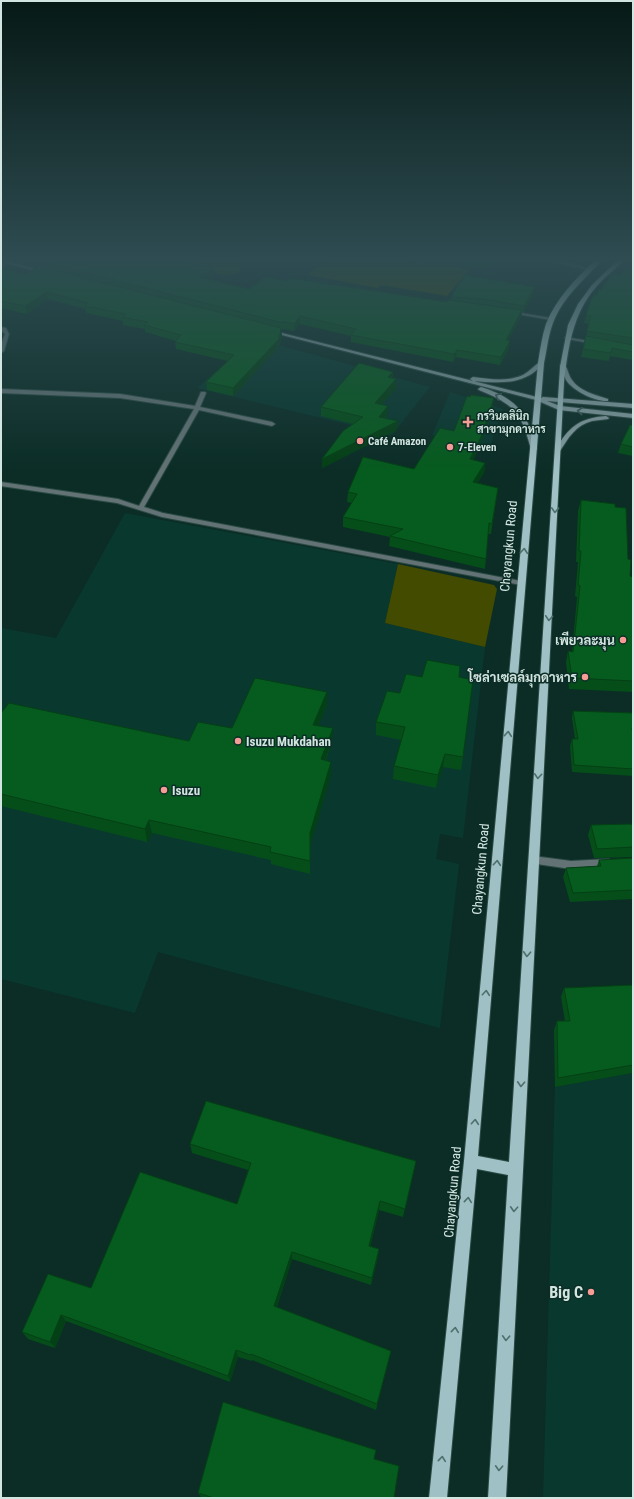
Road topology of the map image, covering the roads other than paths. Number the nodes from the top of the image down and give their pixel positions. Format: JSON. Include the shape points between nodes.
{"nodes":[{"id":1,"x":5,"y":331,"type":"edge"},
{"id":2,"x":273,"y":331,"type":"edge"},
{"id":3,"x":547,"y":331,"type":"edge"},
{"id":4,"x":569,"y":331,"type":"edge"},
{"id":5,"x":567,"y":338,"type":"junction"},
{"id":6,"x":604,"y":345,"type":"edge"},
{"id":7,"x":1,"y":351,"type":"edge"},
{"id":8,"x":541,"y":364,"type":"junction"},
{"id":9,"x":563,"y":365,"type":"junction"},
{"id":10,"x":446,"y":376,"type":"junction"},
{"id":11,"x":1,"y":391,"type":"edge"},
{"id":12,"x":203,"y":393,"type":"dead end"},
{"id":13,"x":538,"y":399,"type":"junction"},
{"id":14,"x":560,"y":400,"type":"junction"},
{"id":15,"x":633,"y":406,"type":"edge"},
{"id":16,"x":197,"y":408,"type":"junction"},
{"id":17,"x":559,"y":408,"type":"junction"},
{"id":18,"x":633,"y":417,"type":"edge"},
{"id":19,"x":272,"y":424,"type":"dead end"},
{"id":20,"x":534,"y":449,"type":"junction"},
{"id":21,"x":558,"y":450,"type":"junction"},
{"id":22,"x":1,"y":484,"type":"edge"},
{"id":23,"x":141,"y":508,"type":"junction"},
{"id":24,"x":521,"y":584,"type":"junction"},
{"id":25,"x":532,"y":860,"type":"junction"},
{"id":26,"x":618,"y":863,"type":"edge"},
{"id":27,"x":471,"y":1161,"type":"junction"},
{"id":28,"x":516,"y":1170,"type":"junction"},
{"id":29,"x":438,"y":1498,"type":"edge"},
{"id":30,"x":497,"y":1498,"type":"edge"}],
"edges":[{"from":1,"to":7,"type":"street","via":[[7,334]]},
{"from":2,"to":10,"type":"main road"},
{"from":3,"to":8,"type":"main road","name":"Chayangkun Road"},
{"from":4,"to":5,"type":"main road"},
{"from":5,"to":6,"type":"street"},
{"from":5,"to":9,"type":"main road"},
{"from":8,"to":10,"type":"main road","via":[[534,372],[517,380],[498,381]]},
{"from":8,"to":13,"type":"main road","name":"Chayangkun Road"},
{"from":9,"to":14,"type":"main road"},
{"from":9,"to":15,"type":"main road","via":[[570,382],[582,391],[597,398]]},
{"from":10,"to":13,"type":"main road"},
{"from":20,"to":10,"type":"main road","one_way":true,"via":[[527,422],[520,411],[507,400]]},
{"from":11,"to":16,"type":"street","via":[[120,396]]},
{"from":12,"to":16,"type":"street"},
{"from":13,"to":14,"type":"main road"},
{"from":13,"to":17,"type":"main road"},
{"from":13,"to":20,"type":"main road","name":"Chayangkun Road"},
{"from":14,"to":15,"type":"main road"},
{"from":14,"to":17,"type":"main road"},
{"from":16,"to":19,"type":"street"},
{"from":16,"to":23,"type":"street"},
{"from":18,"to":17,"type":"main road","one_way":true},
{"from":17,"to":21,"type":"main road"},
{"from":18,"to":21,"type":"main road","via":[[585,421],[573,427]]},
{"from":24,"to":20,"type":"main road","name":"Chayangkun Road","one_way":true},
{"from":21,"to":25,"type":"main road","one_way":true},
{"from":22,"to":23,"type":"street","via":[[118,501]]},
{"from":23,"to":24,"type":"street","via":[[162,515]]},
{"from":27,"to":24,"type":"main road","name":"Chayangkun Road","one_way":true},
{"from":25,"to":26,"type":"street","via":[[571,865]]},
{"from":25,"to":28,"type":"main road","one_way":true},
{"from":27,"to":28,"type":"main road"},
{"from":29,"to":27,"type":"main road","name":"Chayangkun Road","one_way":true},
{"from":28,"to":30,"type":"main road","one_way":true}]}
